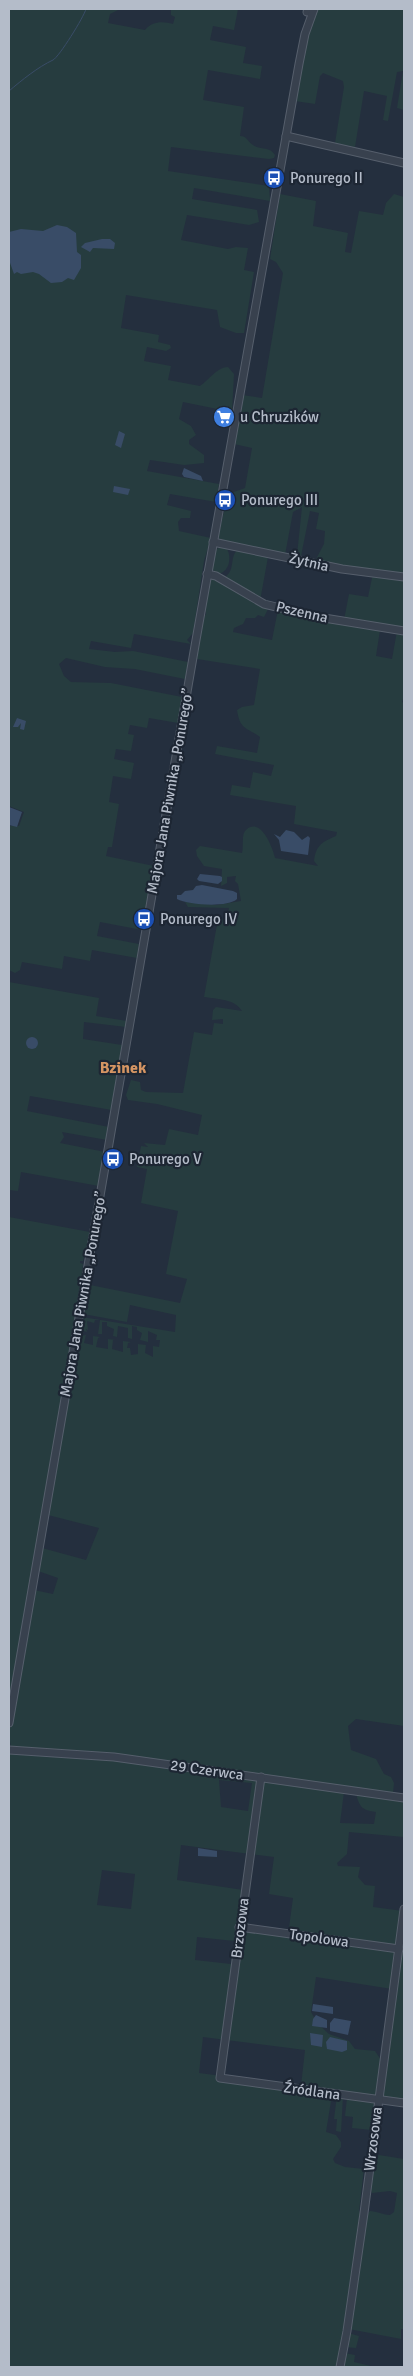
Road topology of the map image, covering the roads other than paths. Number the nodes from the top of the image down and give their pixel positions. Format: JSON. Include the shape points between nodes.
{"nodes":[{"id":1,"x":314,"y":9,"type":"edge"},
{"id":2,"x":286,"y":136,"type":"junction"},
{"id":3,"x":404,"y":163,"type":"edge"},
{"id":4,"x":213,"y":542,"type":"junction"},
{"id":5,"x":207,"y":574,"type":"junction"},
{"id":6,"x":404,"y":577,"type":"edge"},
{"id":7,"x":404,"y":631,"type":"edge"},
{"id":8,"x":9,"y":1723,"type":"edge"},
{"id":9,"x":9,"y":1750,"type":"edge"},
{"id":10,"x":261,"y":1777,"type":"junction"},
{"id":11,"x":404,"y":1798,"type":"edge"},
{"id":12,"x":404,"y":1909,"type":"edge"},
{"id":13,"x":239,"y":1927,"type":"junction"},
{"id":14,"x":399,"y":1949,"type":"junction"},
{"id":15,"x":220,"y":2078,"type":"joint"},
{"id":16,"x":378,"y":2100,"type":"junction"},
{"id":17,"x":404,"y":2103,"type":"edge"},
{"id":18,"x":340,"y":2367,"type":"edge"}],
"edges":[{"from":1,"to":2,"type":"street","name":"Majora Jana Piwnika „Ponurego”","via":[[303,44]]},
{"from":2,"to":3,"type":"street"},
{"from":2,"to":4,"type":"street","name":"Majora Jana Piwnika „Ponurego”"},
{"from":4,"to":5,"type":"street","name":"Majora Jana Piwnika „Ponurego”"},
{"from":4,"to":6,"type":"street","name":"Żytnia","via":[[342,569]]},
{"from":5,"to":7,"type":"street","name":"Pszenna","via":[[264,604],[318,617]]},
{"from":5,"to":8,"type":"street","name":"Majora Jana Piwnika „Ponurego”"},
{"from":9,"to":10,"type":"street","name":"29 Czerwca","via":[[114,1757]]},
{"from":10,"to":11,"type":"street","name":"29 Czerwca"},
{"from":10,"to":13,"type":"street","name":"Brzozowa"},
{"from":12,"to":14,"type":"street","name":"Wrzosowa"},
{"from":13,"to":14,"type":"street","name":"Topolowa"},
{"from":13,"to":15,"type":"street","name":"Brzozowa"},
{"from":14,"to":16,"type":"street","name":"Wrzosowa"},
{"from":15,"to":16,"type":"street","name":"Źródlana"},
{"from":16,"to":17,"type":"street","name":"Źródlana"},
{"from":16,"to":18,"type":"street","name":"Wrzosowa"}]}
